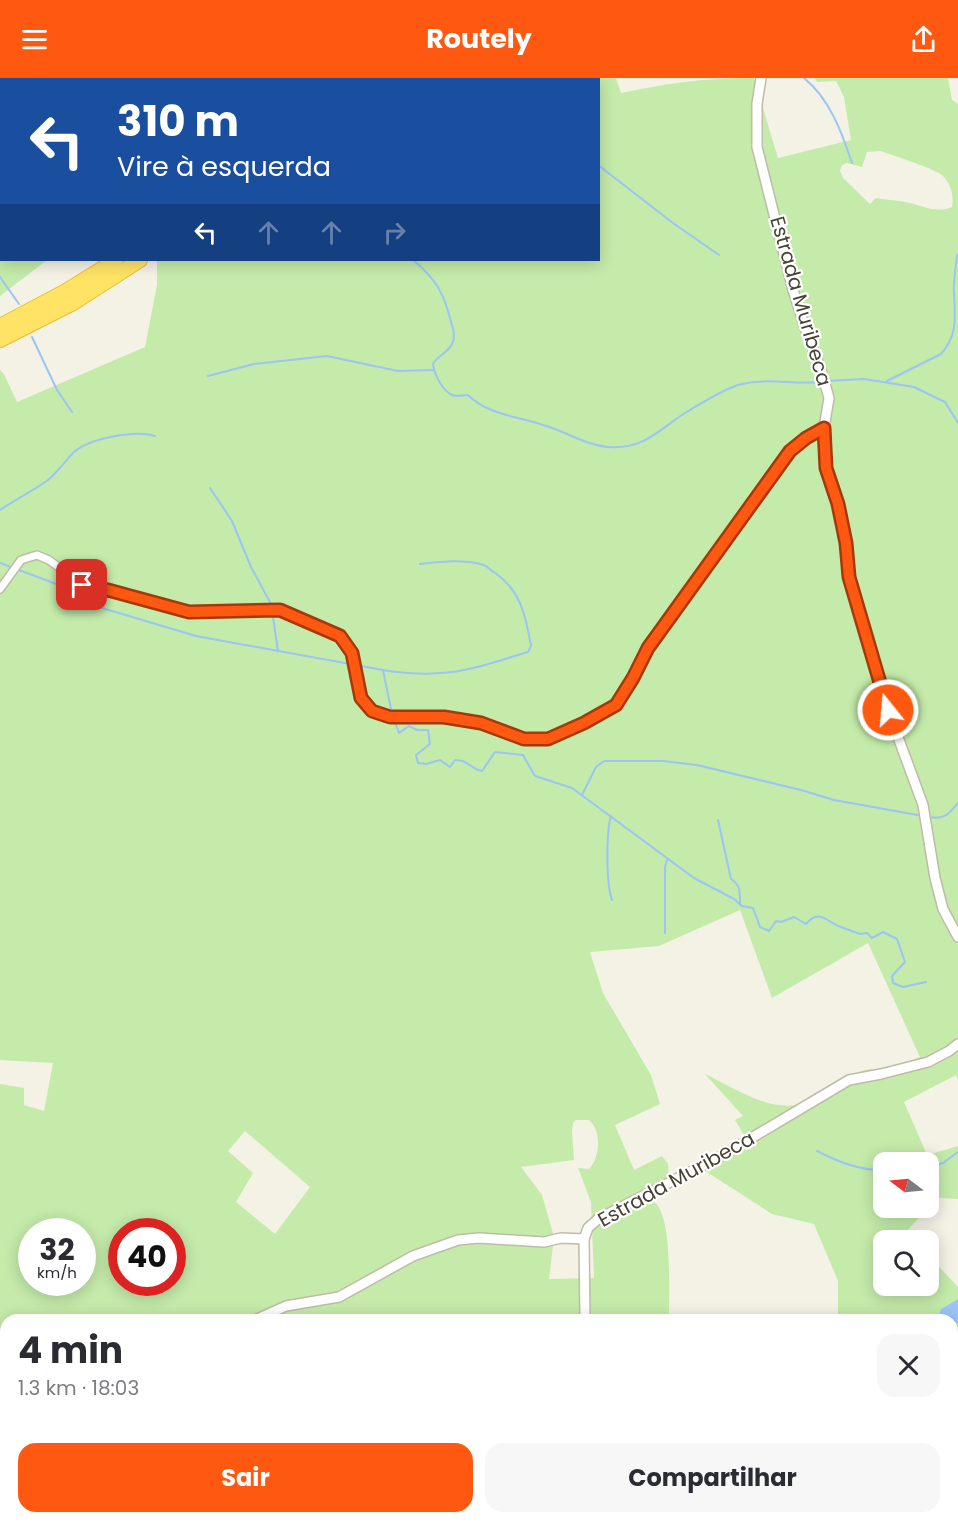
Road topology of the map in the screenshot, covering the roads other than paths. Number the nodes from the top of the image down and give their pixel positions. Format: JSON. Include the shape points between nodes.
{"nodes":[{"id":1,"x":760,"y":78,"type":"edge"},
{"id":2,"x":114,"y":261,"type":"edge"},
{"id":3,"x":138,"y":261,"type":"edge"},
{"id":4,"x":0,"y":326,"type":"edge"},
{"id":5,"x":0,"y":340,"type":"edge"},
{"id":6,"x":824,"y":428,"type":"junction"},
{"id":7,"x":0,"y":589,"type":"edge"},
{"id":8,"x":958,"y":937,"type":"edge"},
{"id":9,"x":958,"y":1044,"type":"edge"},
{"id":10,"x":584,"y":1239,"type":"junction"},
{"id":11,"x":268,"y":1314,"type":"edge"},
{"id":12,"x":585,"y":1314,"type":"edge"}],
"edges":[{"from":1,"to":6,"type":"street","name":"Estrada Muribeca","via":[[757,147],[793,290],[829,398]]},
{"from":2,"to":4,"type":"highway"},
{"from":3,"to":5,"type":"highway","via":[[73,303]]},
{"from":6,"to":7,"type":"street","via":[[790,451],[648,648],[616,705],[548,739],[524,739],[463,720],[390,717],[372,711],[361,698],[352,653],[340,636],[280,610],[189,612],[166,607],[82,585],[37,555],[21,560]]},
{"from":6,"to":8,"type":"street","name":"Estrada Muribeca","via":[[826,468],[838,504],[851,586],[888,710],[923,805],[943,909]]},
{"from":9,"to":10,"type":"street","name":"Estrada Muribeca","via":[[928,1062],[849,1080],[723,1155],[598,1219],[588,1228]]},
{"from":10,"to":11,"type":"street","name":"Estrada Muribeca","via":[[458,1240],[413,1256],[339,1297],[286,1306]]},
{"from":10,"to":12,"type":"street"}]}
